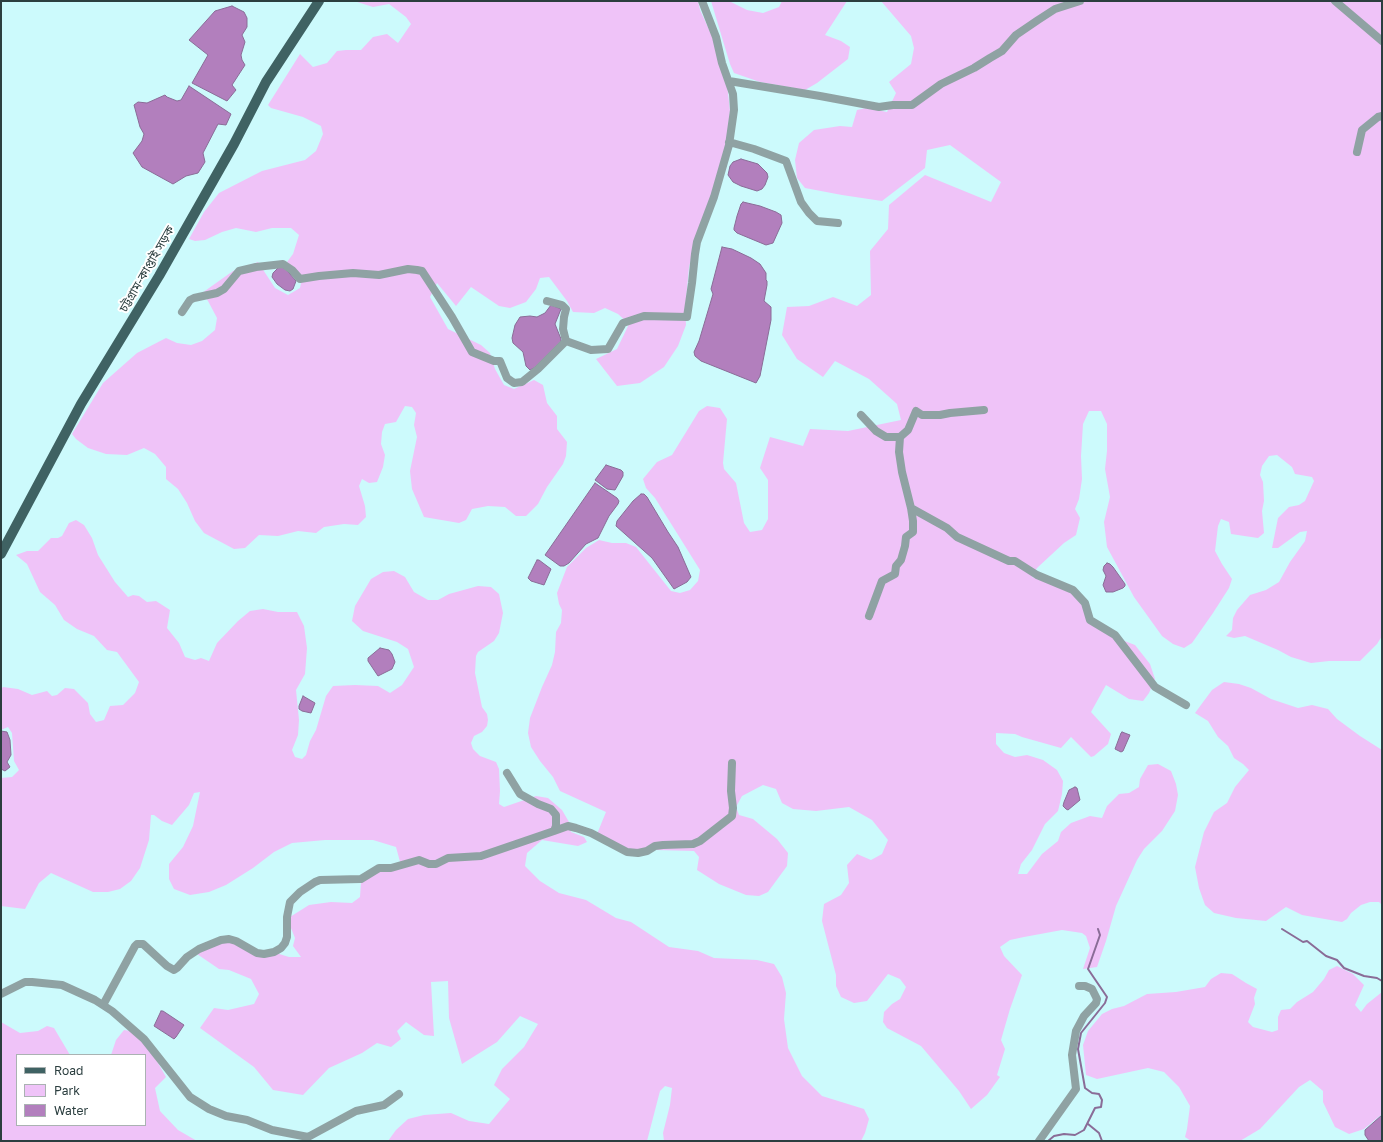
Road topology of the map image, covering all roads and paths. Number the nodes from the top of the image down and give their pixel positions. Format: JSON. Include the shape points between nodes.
{"nodes":[{"id":1,"x":319,"y":1,"type":"edge"},
{"id":2,"x":702,"y":1,"type":"edge"},
{"id":3,"x":1080,"y":1,"type":"edge"},
{"id":4,"x":1335,"y":1,"type":"edge"},
{"id":5,"x":1382,"y":41,"type":"edge"},
{"id":6,"x":729,"y":81,"type":"junction"},
{"id":7,"x":1382,"y":116,"type":"edge"},
{"id":8,"x":729,"y":142,"type":"junction"},
{"id":9,"x":1357,"y":152,"type":"dead end"},
{"id":10,"x":838,"y":223,"type":"dead end"},
{"id":11,"x":547,"y":301,"type":"dead end"},
{"id":12,"x":182,"y":312,"type":"dead end"},
{"id":13,"x":566,"y":340,"type":"junction"},
{"id":14,"x":984,"y":410,"type":"dead end"},
{"id":15,"x":861,"y":415,"type":"dead end"},
{"id":16,"x":900,"y":437,"type":"junction"},
{"id":17,"x":911,"y":508,"type":"junction"},
{"id":18,"x":1,"y":554,"type":"edge"},
{"id":19,"x":869,"y":616,"type":"dead end"},
{"id":20,"x":1186,"y":704,"type":"dead end"},
{"id":21,"x":732,"y":763,"type":"dead end"},
{"id":22,"x":507,"y":773,"type":"dead end"},
{"id":23,"x":554,"y":831,"type":"junction"},
{"id":24,"x":1079,"y":986,"type":"dead end"},
{"id":25,"x":1,"y":994,"type":"edge"},
{"id":26,"x":102,"y":1005,"type":"junction"},
{"id":27,"x":399,"y":1094,"type":"dead end"},
{"id":28,"x":1039,"y":1141,"type":"edge"}],
"edges":[{"from":1,"to":18,"type":"main road","name":"চট্টগ্রাম-কাপ্তাই সড়ক","via":[[266,82],[148,296],[77,411]]},
{"from":2,"to":6,"type":"street"},
{"from":3,"to":6,"type":"street","via":[[1055,9],[1016,35],[1002,51],[941,84],[912,105],[879,108]]},
{"from":4,"to":5,"type":"street"},
{"from":6,"to":8,"type":"street","via":[[734,110]]},
{"from":7,"to":9,"type":"street","via":[[1362,130]]},
{"from":8,"to":10,"type":"street","via":[[786,161],[801,202],[808,213],[817,222]]},
{"from":8,"to":13,"type":"street","via":[[695,254],[686,317],[644,316],[623,323],[608,349],[591,350]]},
{"from":11,"to":13,"type":"street","via":[[562,305],[566,309],[563,329]]},
{"from":12,"to":13,"type":"street","via":[[190,300],[217,293],[240,272],[256,267],[283,264],[300,279],[353,273],[379,275],[417,270],[422,271],[472,352],[500,361],[507,378],[514,383],[522,382],[538,369]]},
{"from":14,"to":16,"type":"street","via":[[940,415],[922,415],[916,411],[908,430]]},
{"from":15,"to":16,"type":"street","via":[[876,431],[886,437]]},
{"from":16,"to":17,"type":"street","via":[[900,459]]},
{"from":17,"to":19,"type":"street","via":[[913,532],[906,537],[895,574],[882,581]]},
{"from":17,"to":20,"type":"street","via":[[948,528],[957,536],[1073,590],[1084,603],[1090,620],[1115,635],[1155,687]]},
{"from":21,"to":23,"type":"street","via":[[732,816],[693,844],[663,845],[638,853],[627,852],[576,828],[568,826]]},
{"from":22,"to":23,"type":"street","via":[[520,794],[551,809],[556,816]]},
{"from":23,"to":26,"type":"street","via":[[481,856],[448,858],[436,864],[419,860],[391,868],[379,868],[361,879],[315,882],[290,902],[287,937],[281,948],[274,952],[257,953],[236,941],[221,940],[199,949],[174,970],[143,944],[137,944]]},
{"from":24,"to":28,"type":"street","via":[[1092,989],[1097,999],[1076,1031],[1072,1055],[1076,1089]]},
{"from":25,"to":26,"type":"street","via":[[24,982],[50,983],[62,985]]},
{"from":26,"to":27,"type":"street","via":[[112,1010],[144,1039],[190,1096],[209,1109],[272,1130],[308,1136],[356,1110],[384,1105]]}]}
